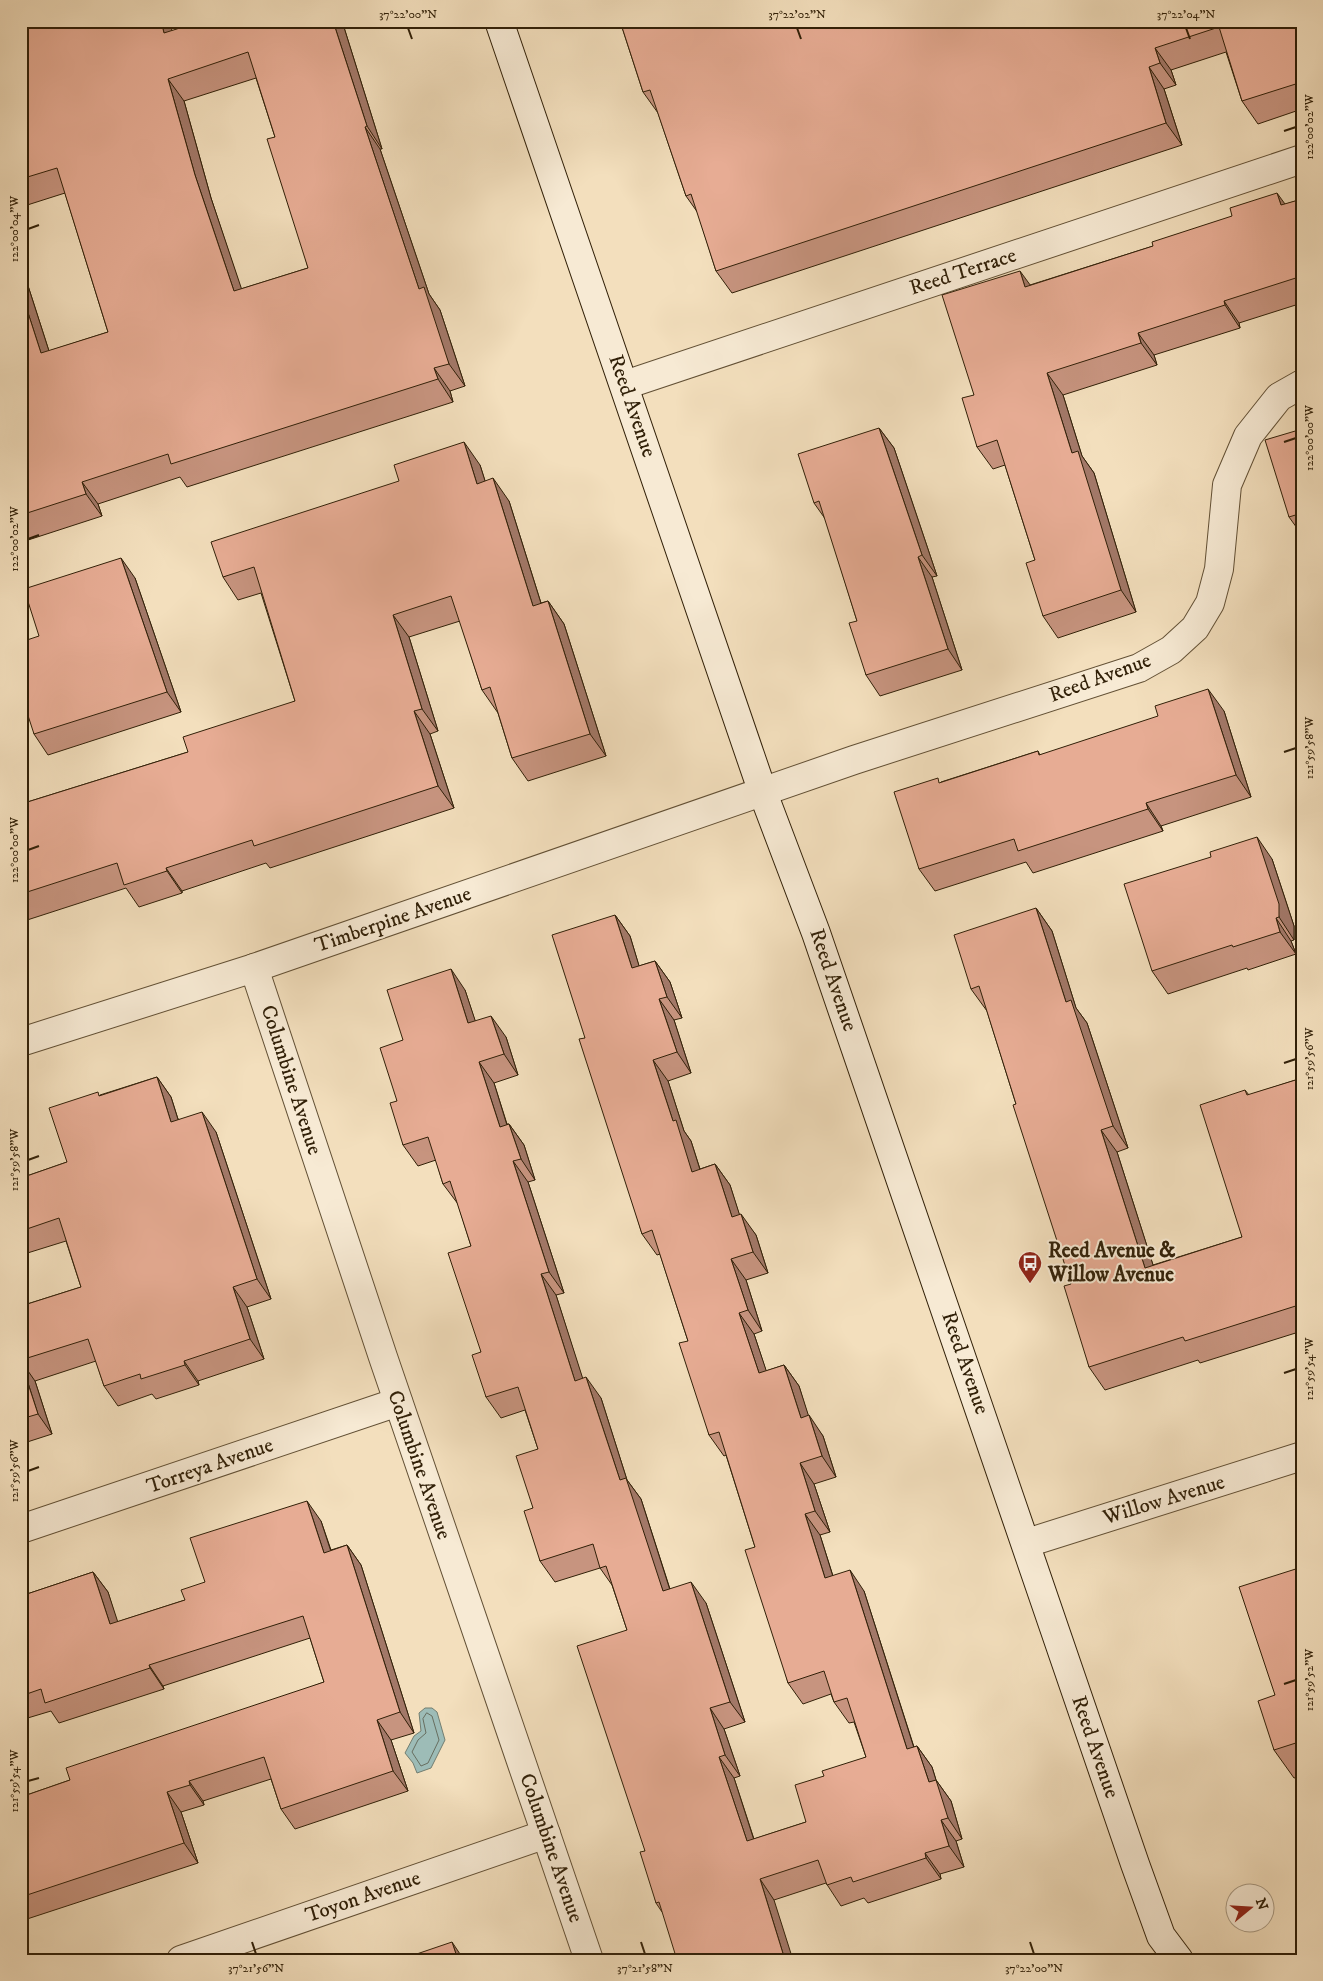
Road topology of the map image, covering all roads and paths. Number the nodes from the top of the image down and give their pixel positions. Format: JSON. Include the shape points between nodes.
{"nodes":[{"id":1,"x":498,"y":21,"type":"edge"},
{"id":2,"x":1302,"y":159,"type":"edge"},
{"id":3,"x":1302,"y":384,"type":"edge"},
{"id":4,"x":625,"y":385,"type":"junction"},
{"id":5,"x":762,"y":792,"type":"junction"},
{"id":6,"x":254,"y":968,"type":"junction"},
{"id":7,"x":21,"y":1042,"type":"edge"},
{"id":8,"x":398,"y":1402,"type":"junction"},
{"id":9,"x":1302,"y":1456,"type":"edge"},
{"id":10,"x":21,"y":1529,"type":"edge"},
{"id":11,"x":1027,"y":1543,"type":"junction"},
{"id":12,"x":546,"y":1834,"type":"junction"},
{"id":13,"x":1159,"y":1948,"type":"edge"},
{"id":14,"x":181,"y":1960,"type":"edge"},
{"id":15,"x":589,"y":1960,"type":"edge"},
{"id":16,"x":1178,"y":1960,"type":"edge"}],
"edges":[{"from":1,"to":4,"type":"street","name":"Reed Avenue"},
{"from":2,"to":4,"type":"street","name":"Reed Terrace"},
{"from":3,"to":5,"type":"street","name":"Reed Avenue","via":[[1279,397],[1248,436],[1227,485],[1219,569],[1210,603],[1194,628],[1171,650],[1140,668]]},
{"from":4,"to":5,"type":"street","name":"Reed Avenue"},
{"from":5,"to":6,"type":"street","name":"Timberpine Avenue"},
{"from":5,"to":11,"type":"street","name":"Reed Avenue","via":[[816,933]]},
{"from":6,"to":7,"type":"street","name":"Timberpine Avenue"},
{"from":6,"to":8,"type":"street","name":"Columbine Avenue"},
{"from":8,"to":10,"type":"street","name":"Torreya Avenue"},
{"from":8,"to":12,"type":"street","name":"Columbine Avenue"},
{"from":9,"to":11,"type":"street","name":"Willow Avenue"},
{"from":11,"to":13,"type":"street","name":"Reed Avenue"},
{"from":12,"to":14,"type":"street","name":"Toyon Avenue"},
{"from":12,"to":15,"type":"street","name":"Columbine Avenue"},
{"from":13,"to":16,"type":"street","name":"Reed Avenue"}]}
